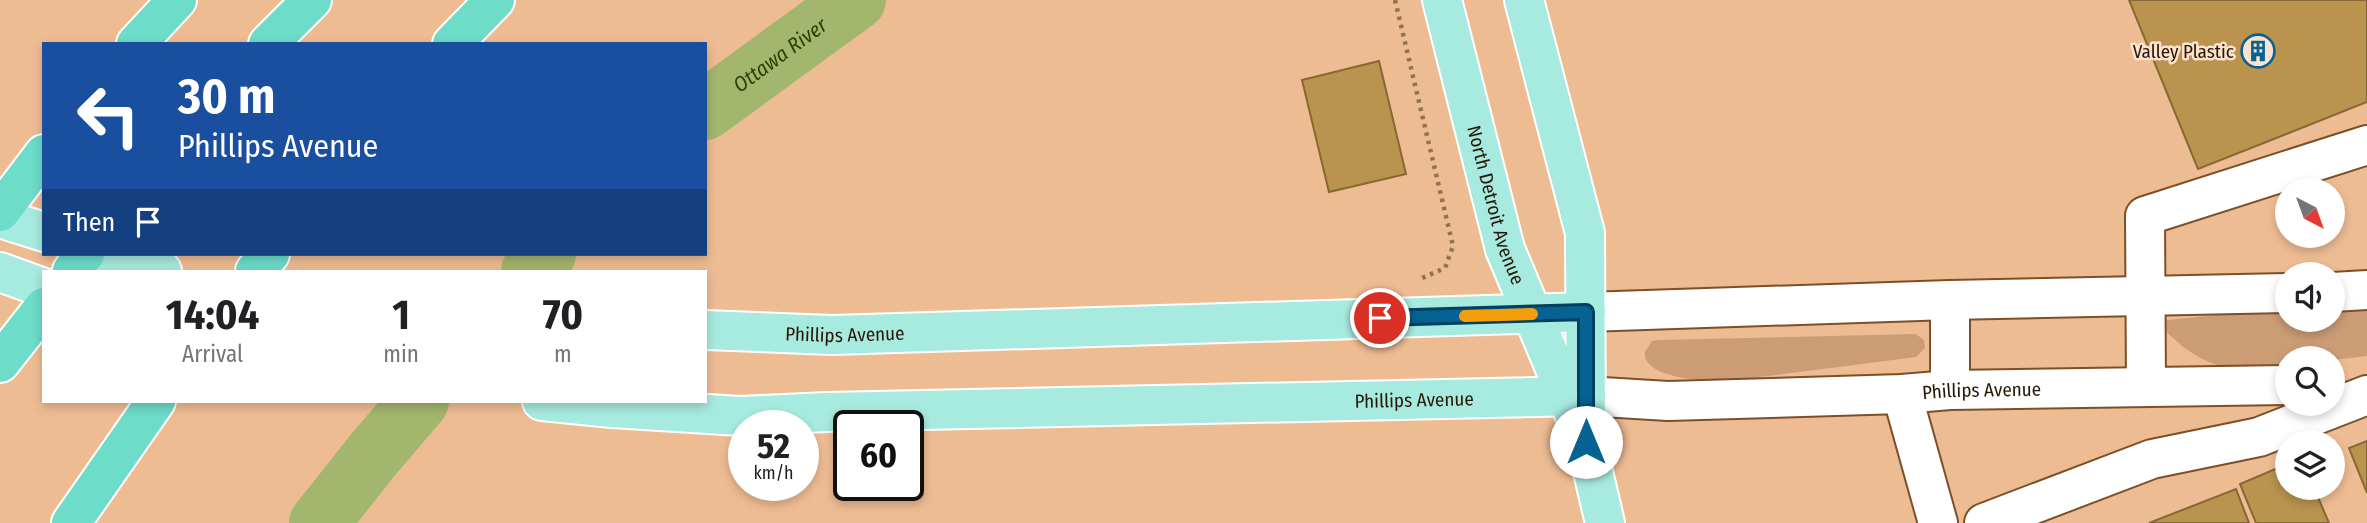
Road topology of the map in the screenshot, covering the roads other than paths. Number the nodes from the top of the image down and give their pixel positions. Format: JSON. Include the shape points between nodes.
{"nodes":[{"id":1,"x":177,"y":0,"type":"edge"},
{"id":2,"x":312,"y":0,"type":"edge"},
{"id":3,"x":495,"y":0,"type":"edge"},
{"id":4,"x":1442,"y":0,"type":"edge"},
{"id":5,"x":1524,"y":0,"type":"edge"},
{"id":6,"x":138,"y":42,"type":"edge"},
{"id":7,"x":270,"y":42,"type":"edge"},
{"id":8,"x":454,"y":42,"type":"edge"},
{"id":9,"x":2367,"y":145,"type":"edge"},
{"id":10,"x":42,"y":157,"type":"edge"},
{"id":11,"x":0,"y":212,"type":"edge"},
{"id":12,"x":0,"y":218,"type":"edge"},
{"id":13,"x":42,"y":231,"type":"edge"},
{"id":14,"x":83,"y":256,"type":"edge"},
{"id":15,"x":115,"y":256,"type":"edge"},
{"id":16,"x":268,"y":256,"type":"edge"},
{"id":17,"x":73,"y":270,"type":"edge"},
{"id":18,"x":159,"y":270,"type":"edge"},
{"id":19,"x":256,"y":270,"type":"edge"},
{"id":20,"x":0,"y":272,"type":"edge"},
{"id":21,"x":42,"y":287,"type":"edge"},
{"id":22,"x":2367,"y":290,"type":"edge"},
{"id":23,"x":2345,"y":291,"type":"edge"},
{"id":24,"x":2275,"y":293,"type":"edge"},
{"id":25,"x":2146,"y":296,"type":"junction"},
{"id":26,"x":1950,"y":300,"type":"junction"},
{"id":27,"x":42,"y":310,"type":"edge"},
{"id":28,"x":1586,"y":312,"type":"junction"},
{"id":29,"x":1532,"y":314,"type":"junction"},
{"id":30,"x":707,"y":330,"type":"edge"},
{"id":31,"x":0,"y":363,"type":"edge"},
{"id":32,"x":2367,"y":381,"type":"edge"},
{"id":33,"x":2345,"y":382,"type":"edge"},
{"id":34,"x":2275,"y":385,"type":"edge"},
{"id":35,"x":2146,"y":386,"type":"junction"},
{"id":36,"x":1950,"y":390,"type":"junction"},
{"id":37,"x":1902,"y":394,"type":"junction"},
{"id":38,"x":2367,"y":395,"type":"edge"},
{"id":39,"x":1576,"y":396,"type":"junction"},
{"id":40,"x":155,"y":403,"type":"edge"},
{"id":41,"x":562,"y":403,"type":"edge"},
{"id":42,"x":71,"y":523,"type":"edge"},
{"id":43,"x":1605,"y":523,"type":"edge"},
{"id":44,"x":1938,"y":523,"type":"edge"},
{"id":45,"x":1983,"y":523,"type":"edge"}],
"edges":[{"from":1,"to":6,"type":"highway"},
{"from":2,"to":7,"type":"highway"},
{"from":3,"to":8,"type":"highway"},
{"from":4,"to":29,"type":"main road","name":"North Detroit Avenue","via":[[1505,249]]},
{"from":5,"to":28,"type":"main road","name":"North Detroit Avenue","via":[[1585,233]]},
{"from":9,"to":25,"type":"street","via":[[2145,216]]},
{"from":10,"to":11,"type":"highway"},
{"from":12,"to":13,"type":"main road"},
{"from":14,"to":17,"type":"highway"},
{"from":15,"to":18,"type":"main road"},
{"from":16,"to":19,"type":"highway"},
{"from":20,"to":21,"type":"main road"},
{"from":22,"to":23,"type":"street"},
{"from":24,"to":25,"type":"street","name":"Phillips Avenue"},
{"from":25,"to":26,"type":"street","name":"Phillips Avenue"},
{"from":25,"to":35,"type":"street"},
{"from":26,"to":28,"type":"street","name":"Phillips Avenue"},
{"from":26,"to":36,"type":"street"},
{"from":27,"to":31,"type":"highway"},
{"from":28,"to":29,"type":"main road","name":"Phillips Avenue"},
{"from":28,"to":39,"type":"main road","name":"North Detroit Avenue"},
{"from":29,"to":30,"type":"main road","name":"Phillips Avenue","via":[[832,335]]},
{"from":29,"to":39,"type":"main road","name":"North Detroit Avenue"},
{"from":32,"to":33,"type":"street"},
{"from":34,"to":35,"type":"street","name":"Phillips Avenue"},
{"from":35,"to":36,"type":"street","name":"Phillips Avenue"},
{"from":36,"to":37,"type":"street","name":"Phillips Avenue"},
{"from":37,"to":39,"type":"street","name":"Phillips Avenue","via":[[1668,401]]},
{"from":37,"to":44,"type":"street"},
{"from":38,"to":45,"type":"street","via":[[2259,437],[2152,459]]},
{"from":39,"to":41,"type":"main road","name":"Phillips Avenue","via":[[740,416]]},
{"from":39,"to":43,"type":"main road","name":"North Detroit Avenue"},
{"from":40,"to":42,"type":"highway"}]}
